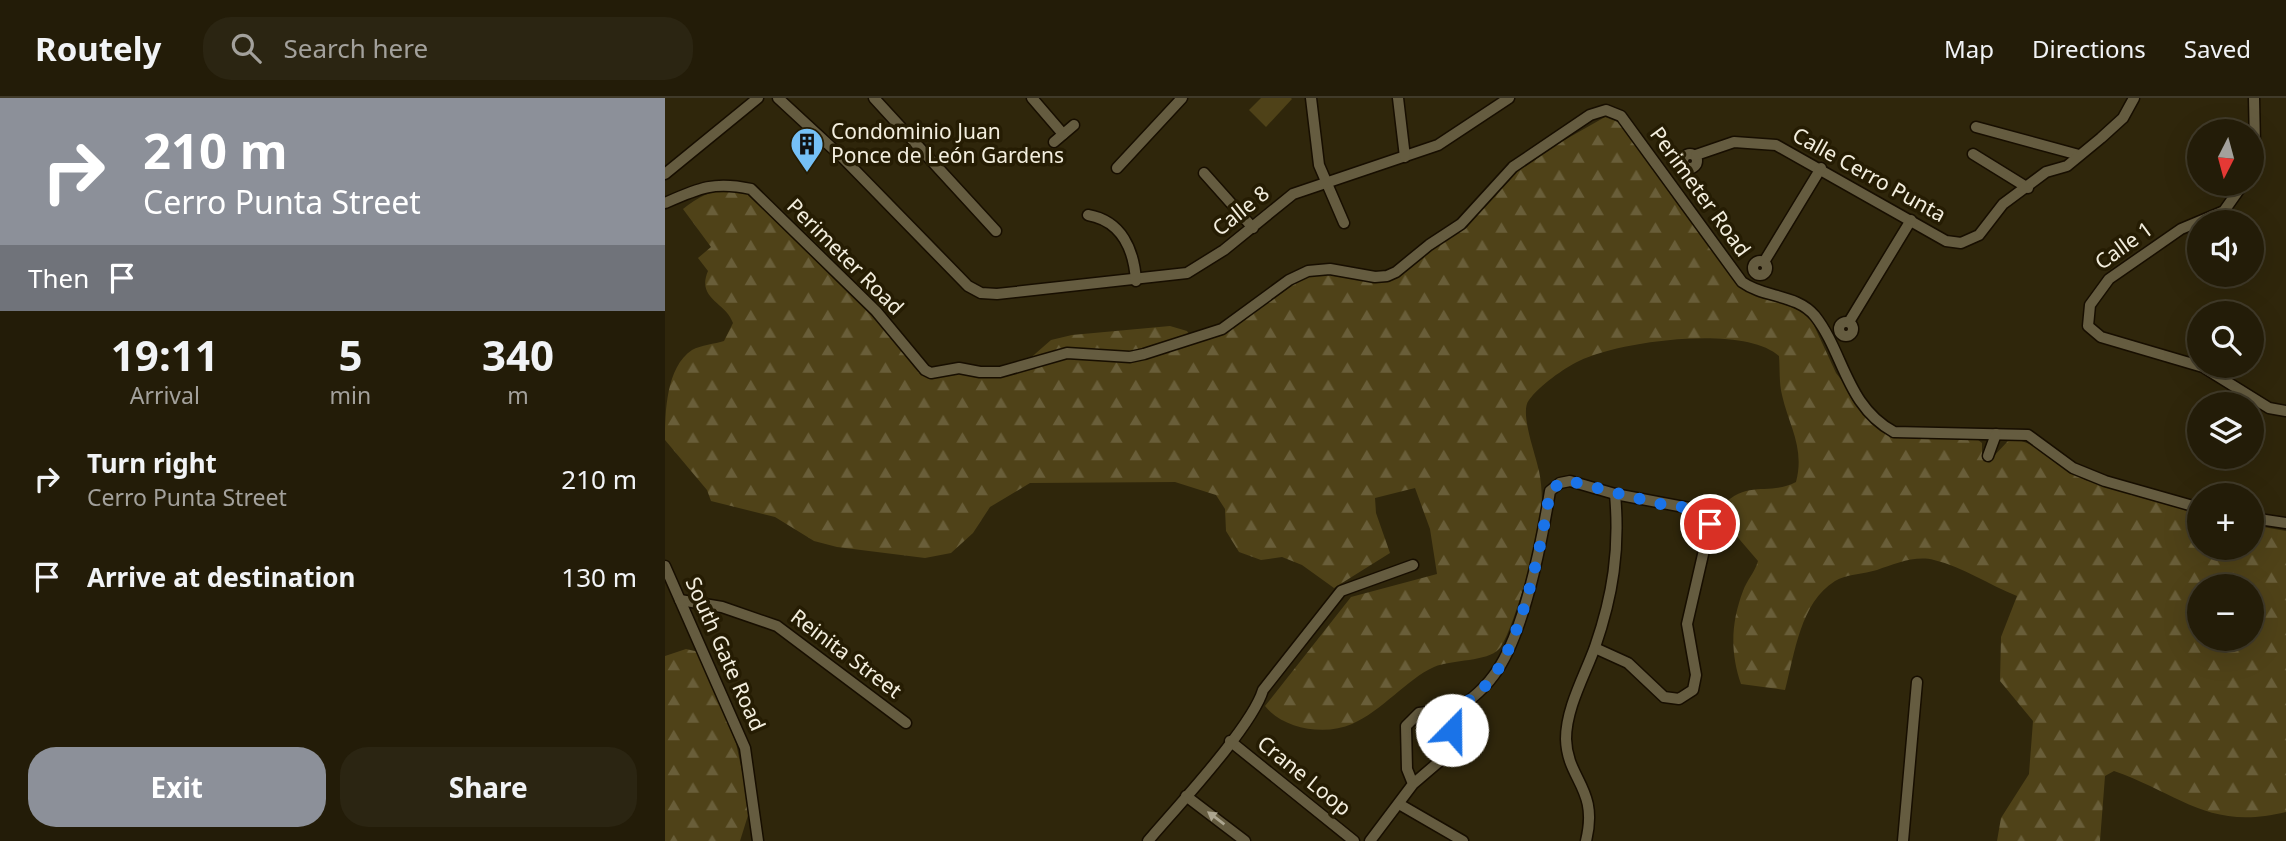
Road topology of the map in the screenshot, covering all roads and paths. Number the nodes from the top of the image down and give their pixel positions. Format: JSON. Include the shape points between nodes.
{"nodes":[{"id":1,"x":758,"y":98,"type":"edge"},
{"id":2,"x":778,"y":98,"type":"edge"},
{"id":3,"x":874,"y":98,"type":"edge"},
{"id":4,"x":1032,"y":98,"type":"edge"},
{"id":5,"x":1311,"y":98,"type":"edge"},
{"id":6,"x":1398,"y":98,"type":"edge"},
{"id":7,"x":1509,"y":98,"type":"edge"},
{"id":8,"x":2134,"y":98,"type":"edge"},
{"id":9,"x":2254,"y":98,"type":"edge"},
{"id":10,"x":1180,"y":99,"type":"edge"},
{"id":11,"x":2254,"y":119,"type":"edge"},
{"id":12,"x":1074,"y":125,"type":"dead end"},
{"id":13,"x":1976,"y":127,"type":"dead end"},
{"id":14,"x":1063,"y":134,"type":"junction"},
{"id":15,"x":1054,"y":142,"type":"dead end"},
{"id":16,"x":1973,"y":154,"type":"dead end"},
{"id":17,"x":1696,"y":155,"type":"dead end"},
{"id":18,"x":2079,"y":156,"type":"junction"},
{"id":19,"x":1405,"y":157,"type":"junction"},
{"id":20,"x":1117,"y":168,"type":"dead end"},
{"id":21,"x":1821,"y":168,"type":"junction"},
{"id":22,"x":1204,"y":173,"type":"dead end"},
{"id":23,"x":665,"y":174,"type":"edge"},
{"id":24,"x":1326,"y":182,"type":"junction"},
{"id":25,"x":2028,"y":188,"type":"junction"},
{"id":26,"x":2235,"y":196,"type":"edge"},
{"id":27,"x":665,"y":203,"type":"edge"},
{"id":28,"x":1089,"y":215,"type":"dead end"},
{"id":29,"x":1911,"y":220,"type":"junction"},
{"id":30,"x":1344,"y":223,"type":"dead end"},
{"id":31,"x":1253,"y":228,"type":"junction"},
{"id":32,"x":996,"y":231,"type":"dead end"},
{"id":33,"x":1764,"y":262,"type":"dead end"},
{"id":34,"x":1136,"y":281,"type":"junction"},
{"id":35,"x":1849,"y":322,"type":"dead end"},
{"id":36,"x":2286,"y":411,"type":"edge"},
{"id":37,"x":1996,"y":434,"type":"junction"},
{"id":38,"x":1988,"y":456,"type":"dead end"},
{"id":39,"x":1615,"y":494,"type":"junction"},
{"id":40,"x":2187,"y":504,"type":"edge"},
{"id":41,"x":2264,"y":520,"type":"edge"},
{"id":42,"x":2286,"y":523,"type":"edge"},
{"id":43,"x":1413,"y":565,"type":"dead end"},
{"id":44,"x":665,"y":566,"type":"edge"},
{"id":45,"x":680,"y":600,"type":"junction"},
{"id":46,"x":1595,"y":648,"type":"junction"},
{"id":47,"x":1917,"y":682,"type":"dead end"},
{"id":48,"x":1446,"y":716,"type":"junction"},
{"id":49,"x":906,"y":723,"type":"dead end"},
{"id":50,"x":1230,"y":741,"type":"junction"},
{"id":51,"x":1413,"y":783,"type":"junction"},
{"id":52,"x":1186,"y":796,"type":"junction"},
{"id":53,"x":1399,"y":804,"type":"junction"},
{"id":54,"x":758,"y":841,"type":"edge"},
{"id":55,"x":1148,"y":841,"type":"edge"},
{"id":56,"x":1245,"y":841,"type":"edge"},
{"id":57,"x":1354,"y":841,"type":"edge"},
{"id":58,"x":1370,"y":841,"type":"edge"},
{"id":59,"x":1463,"y":841,"type":"edge"},
{"id":60,"x":1585,"y":841,"type":"edge"},
{"id":61,"x":1903,"y":841,"type":"edge"}],
"edges":[{"from":1,"to":23,"type":"street"},
{"from":2,"to":34,"type":"street","name":"Calle 8","via":[[968,286],[981,293]]},
{"from":3,"to":32,"type":"street"},
{"from":4,"to":14,"type":"street"},
{"from":5,"to":24,"type":"street","via":[[1319,165]]},
{"from":6,"to":19,"type":"street"},
{"from":7,"to":19,"type":"street","name":"Calle 8","via":[[1438,145]]},
{"from":8,"to":18,"type":"street","name":"Calle Cerro Punta","via":[[2123,118]]},
{"from":9,"to":11,"type":"street"},
{"from":10,"to":20,"type":"street"},
{"from":12,"to":14,"type":"street"},
{"from":13,"to":18,"type":"street"},
{"from":14,"to":15,"type":"street"},
{"from":16,"to":25,"type":"street"},
{"from":17,"to":21,"type":"street","name":"Calle Cerro Punta","via":[[1734,142],[1765,142]]},
{"from":18,"to":25,"type":"street","name":"Calle Cerro Punta","via":[[2067,166],[2046,172]]},
{"from":19,"to":24,"type":"street","name":"Calle 8"},
{"from":21,"to":29,"type":"street","name":"Calle Cerro Punta"},
{"from":21,"to":33,"type":"street"},
{"from":22,"to":31,"type":"street"},
{"from":24,"to":30,"type":"street"},
{"from":24,"to":31,"type":"street","name":"Calle 8","via":[[1293,194]]},
{"from":25,"to":29,"type":"street","name":"Calle Cerro Punta","via":[[2003,204],[1983,232],[1967,242],[1946,241]]},
{"from":26,"to":36,"type":"street","name":"Calle 1","via":[[2224,211],[2181,229],[2109,279],[2090,305],[2088,326],[2101,337],[2203,367],[2269,408]]},
{"from":27,"to":37,"type":"street","name":"Perimeter Road","via":[[703,186],[729,184],[751,189],[876,311],[925,370],[1000,372],[1067,353],[1137,356],[1212,333],[1308,271],[1330,269],[1375,277],[1397,272],[1477,210],[1513,167],[1590,116],[1607,110],[1621,116],[1742,282],[1756,292],[1796,302],[1815,316],[1853,389],[1877,423],[1894,432]]},
{"from":28,"to":34,"type":"street","via":[[1102,218],[1127,241],[1135,258]]},
{"from":29,"to":35,"type":"street"},
{"from":31,"to":34,"type":"street","name":"Calle 8","via":[[1187,273]]},
{"from":37,"to":38,"type":"street"},
{"from":37,"to":40,"type":"street","name":"Perimeter Road","via":[[2028,435],[2073,468]]},
{"from":39,"to":46,"type":"street","via":[[1616,572]]},
{"from":39,"to":46,"type":"street","via":[[1702,509],[1710,518],[1687,624],[1696,684],[1684,696],[1668,699],[1628,663]]},
{"from":39,"to":48,"type":"street","via":[[1570,481],[1550,491],[1538,555],[1501,665],[1479,693]]},
{"from":41,"to":42,"type":"street"},
{"from":43,"to":50,"type":"street","via":[[1341,591],[1263,690],[1260,702]]},
{"from":44,"to":45,"type":"street","name":"South Gate Road"},
{"from":45,"to":49,"type":"street","name":"Reinita Street","via":[[722,607],[776,626]]},
{"from":45,"to":54,"type":"street","name":"South Gate Road","via":[[745,748]]},
{"from":46,"to":60,"type":"street","via":[[1566,738],[1570,760],[1588,796]]},
{"from":47,"to":61,"type":"street"},
{"from":48,"to":51,"type":"street","via":[[1452,730],[1450,748]]},
{"from":48,"to":51,"type":"street","via":[[1424,710],[1406,726],[1407,769]]},
{"from":50,"to":52,"type":"street"},
{"from":50,"to":57,"type":"street","name":"Crane Loop"},
{"from":51,"to":53,"type":"street"},
{"from":52,"to":55,"type":"street"},
{"from":56,"to":52,"type":"street","one_way":true},
{"from":53,"to":58,"type":"street"},
{"from":53,"to":59,"type":"street"}]}
